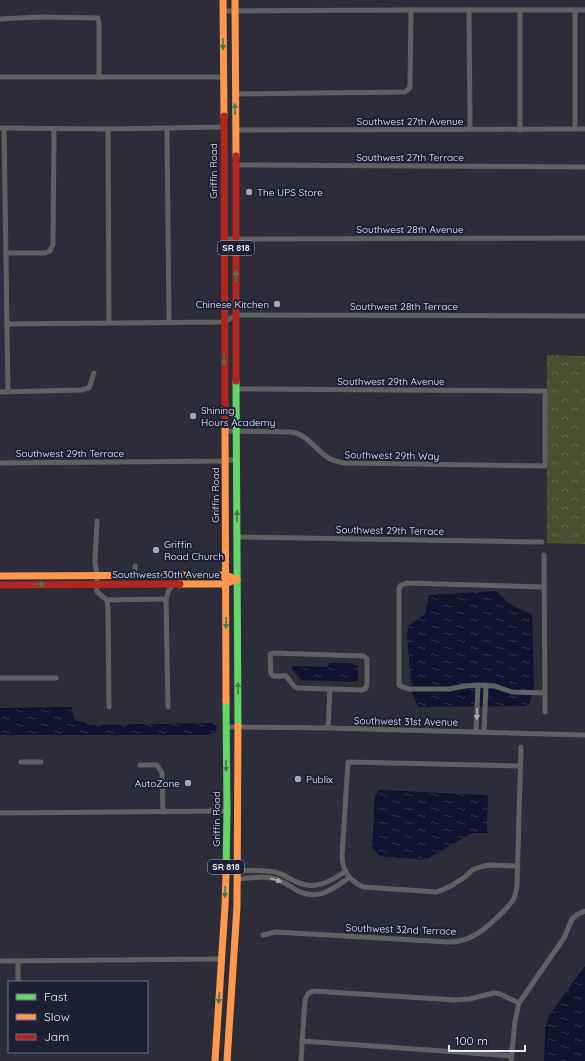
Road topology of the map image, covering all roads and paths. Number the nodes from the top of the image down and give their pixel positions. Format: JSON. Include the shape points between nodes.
{"nodes":[{"id":1,"x":223,"y":0,"type":"edge"},
{"id":2,"x":235,"y":0,"type":"edge"},
{"id":3,"x":411,"y":10,"type":"junction"},
{"id":4,"x":469,"y":10,"type":"junction"},
{"id":5,"x":520,"y":10,"type":"junction"},
{"id":6,"x":575,"y":10,"type":"junction"},
{"id":7,"x":585,"y":10,"type":"edge"},
{"id":8,"x":223,"y":11,"type":"junction"},
{"id":9,"x":235,"y":11,"type":"junction"},
{"id":10,"x":0,"y":19,"type":"edge"},
{"id":11,"x":0,"y":77,"type":"edge"},
{"id":12,"x":223,"y":77,"type":"junction"},
{"id":13,"x":99,"y":78,"type":"junction"},
{"id":14,"x":235,"y":94,"type":"junction"},
{"id":15,"x":223,"y":109,"type":"junction"},
{"id":16,"x":223,"y":127,"type":"junction"},
{"id":17,"x":2,"y":128,"type":"edge"},
{"id":18,"x":167,"y":128,"type":"junction"},
{"id":19,"x":54,"y":129,"type":"junction"},
{"id":20,"x":108,"y":129,"type":"junction"},
{"id":21,"x":470,"y":129,"type":"junction"},
{"id":22,"x":585,"y":129,"type":"edge"},
{"id":23,"x":235,"y":130,"type":"junction"},
{"id":24,"x":520,"y":130,"type":"junction"},
{"id":25,"x":575,"y":130,"type":"junction"},
{"id":26,"x":235,"y":148,"type":"junction"},
{"id":27,"x":236,"y":165,"type":"junction"},
{"id":28,"x":585,"y":167,"type":"edge"},
{"id":29,"x":585,"y":238,"type":"edge"},
{"id":30,"x":224,"y":239,"type":"junction"},
{"id":31,"x":236,"y":239,"type":"junction"},
{"id":32,"x":6,"y":253,"type":"junction"},
{"id":33,"x":0,"y":278,"type":"edge"},
{"id":34,"x":6,"y":278,"type":"junction"},
{"id":35,"x":236,"y":315,"type":"junction"},
{"id":36,"x":585,"y":316,"type":"edge"},
{"id":37,"x":224,"y":322,"type":"junction"},
{"id":38,"x":109,"y":323,"type":"junction"},
{"id":39,"x":169,"y":323,"type":"junction"},
{"id":40,"x":7,"y":324,"type":"junction"},
{"id":41,"x":0,"y":352,"type":"edge"},
{"id":42,"x":8,"y":352,"type":"junction"},
{"id":43,"x":94,"y":373,"type":"dead end"},
{"id":44,"x":236,"y":388,"type":"junction"},
{"id":45,"x":0,"y":392,"type":"edge"},
{"id":46,"x":8,"y":392,"type":"junction"},
{"id":47,"x":225,"y":431,"type":"junction"},
{"id":48,"x":237,"y":431,"type":"junction"},
{"id":49,"x":237,"y":459,"type":"junction"},
{"id":50,"x":225,"y":461,"type":"junction"},
{"id":51,"x":0,"y":463,"type":"edge"},
{"id":52,"x":545,"y":466,"type":"joint"},
{"id":53,"x":97,"y":521,"type":"dead end"},
{"id":54,"x":237,"y":537,"type":"junction"},
{"id":55,"x":542,"y":542,"type":"dead end"},
{"id":56,"x":544,"y":555,"type":"dead end"},
{"id":57,"x":135,"y":566,"type":"dead end"},
{"id":58,"x":97,"y":575,"type":"junction"},
{"id":59,"x":135,"y":575,"type":"junction"},
{"id":60,"x":225,"y":575,"type":"junction"},
{"id":61,"x":0,"y":576,"type":"edge"},
{"id":62,"x":237,"y":579,"type":"junction"},
{"id":63,"x":0,"y":584,"type":"edge"},
{"id":64,"x":97,"y":584,"type":"junction"},
{"id":65,"x":173,"y":584,"type":"junction"},
{"id":66,"x":225,"y":584,"type":"junction"},
{"id":67,"x":544,"y":587,"type":"junction"},
{"id":68,"x":166,"y":599,"type":"junction"},
{"id":69,"x":107,"y":600,"type":"junction"},
{"id":70,"x":0,"y":678,"type":"edge"},
{"id":71,"x":56,"y":678,"type":"dead end"},
{"id":72,"x":478,"y":685,"type":"junction"},
{"id":73,"x":486,"y":686,"type":"junction"},
{"id":74,"x":330,"y":689,"type":"junction"},
{"id":75,"x":544,"y":693,"type":"junction"},
{"id":76,"x":109,"y":707,"type":"dead end"},
{"id":77,"x":168,"y":707,"type":"dead end"},
{"id":78,"x":545,"y":712,"type":"dead end"},
{"id":79,"x":226,"y":727,"type":"junction"},
{"id":80,"x":238,"y":727,"type":"junction"},
{"id":81,"x":328,"y":728,"type":"junction"},
{"id":82,"x":476,"y":732,"type":"junction"},
{"id":83,"x":484,"y":732,"type":"junction"},
{"id":84,"x":585,"y":735,"type":"edge"},
{"id":85,"x":521,"y":748,"type":"dead end"},
{"id":86,"x":21,"y":762,"type":"dead end"},
{"id":87,"x":41,"y":762,"type":"dead end"},
{"id":88,"x":140,"y":765,"type":"dead end"},
{"id":89,"x":520,"y":766,"type":"junction"},
{"id":90,"x":227,"y":811,"type":"junction"},
{"id":91,"x":163,"y":812,"type":"junction"},
{"id":92,"x":0,"y":813,"type":"edge"},
{"id":93,"x":238,"y":840,"type":"junction"},
{"id":94,"x":518,"y":866,"type":"junction"},
{"id":95,"x":238,"y":870,"type":"junction"},
{"id":96,"x":346,"y":871,"type":"junction"},
{"id":97,"x":349,"y":878,"type":"junction"},
{"id":98,"x":238,"y":879,"type":"junction"},
{"id":99,"x":585,"y":911,"type":"edge"},
{"id":100,"x":224,"y":933,"type":"junction"},
{"id":101,"x":263,"y":935,"type":"dead end"},
{"id":102,"x":234,"y":955,"type":"junction"},
{"id":103,"x":222,"y":959,"type":"junction"},
{"id":104,"x":0,"y":961,"type":"edge"},
{"id":105,"x":18,"y":961,"type":"junction"},
{"id":106,"x":18,"y":981,"type":"edge"},
{"id":107,"x":232,"y":984,"type":"junction"},
{"id":108,"x":519,"y":1003,"type":"junction"},
{"id":109,"x":302,"y":1041,"type":"junction"},
{"id":110,"x":512,"y":1059,"type":"edge"},
{"id":111,"x":215,"y":1061,"type":"edge"},
{"id":112,"x":227,"y":1061,"type":"edge"},
{"id":113,"x":301,"y":1061,"type":"edge"}],
"edges":[{"from":1,"to":8,"type":"main road","name":"Griffin Road","number":"SR 818"},
{"from":2,"to":9,"type":"main road","number":"SR 818"},
{"from":3,"to":4,"type":"street"},
{"from":3,"to":9,"type":"street"},
{"from":3,"to":14,"type":"street","via":[[410,88],[406,92]]},
{"from":4,"to":5,"type":"street"},
{"from":4,"to":21,"type":"street"},
{"from":5,"to":6,"type":"street"},
{"from":5,"to":24,"type":"street"},
{"from":6,"to":7,"type":"street"},
{"from":6,"to":25,"type":"street"},
{"from":8,"to":9,"type":"street"},
{"from":8,"to":12,"type":"main road","name":"Griffin Road","number":"SR 818","one_way":true},
{"from":9,"to":14,"type":"main road","number":"SR 818"},
{"from":10,"to":13,"type":"street","via":[[98,18]]},
{"from":11,"to":13,"type":"street"},
{"from":12,"to":13,"type":"street"},
{"from":12,"to":15,"type":"main road","name":"Griffin Road","number":"SR 818"},
{"from":23,"to":14,"type":"main road","number":"SR 818","one_way":true},
{"from":15,"to":16,"type":"main road","name":"Griffin Road","number":"SR 818"},
{"from":15,"to":23,"type":"main road"},
{"from":16,"to":18,"type":"street"},
{"from":16,"to":26,"type":"main road"},
{"from":16,"to":30,"type":"main road","name":"Griffin Road","number":"SR 818"},
{"from":17,"to":19,"type":"street"},
{"from":17,"to":32,"type":"street"},
{"from":18,"to":20,"type":"street"},
{"from":18,"to":39,"type":"street"},
{"from":19,"to":20,"type":"street"},
{"from":19,"to":32,"type":"street","via":[[53,245],[50,251],[45,253]]},
{"from":20,"to":38,"type":"street"},
{"from":21,"to":23,"type":"street","name":"Southwest 27th Avenue"},
{"from":21,"to":24,"type":"street","name":"Southwest 27th Avenue"},
{"from":22,"to":25,"type":"street","name":"Southwest 27th Avenue"},
{"from":23,"to":26,"type":"main road","number":"SR 818"},
{"from":24,"to":25,"type":"street","name":"Southwest 27th Avenue"},
{"from":26,"to":27,"type":"main road","number":"SR 818"},
{"from":27,"to":28,"type":"street","name":"Southwest 27th Terrace"},
{"from":27,"to":31,"type":"main road","number":"SR 818"},
{"from":29,"to":31,"type":"street","name":"Southwest 28th Avenue"},
{"from":30,"to":31,"type":"street","name":"Southwest 28th Avenue"},
{"from":30,"to":37,"type":"main road","name":"Griffin Road","number":"SR 818"},
{"from":35,"to":31,"type":"main road","number":"SR 818","one_way":true},
{"from":32,"to":34,"type":"street"},
{"from":33,"to":34,"type":"street"},
{"from":34,"to":40,"type":"street"},
{"from":35,"to":36,"type":"street","name":"Southwest 28th Terrace"},
{"from":35,"to":37,"type":"street"},
{"from":35,"to":44,"type":"main road","number":"SR 818"},
{"from":37,"to":39,"type":"street"},
{"from":37,"to":47,"type":"main road","name":"Griffin Road","number":"SR 818","one_way":true},
{"from":38,"to":39,"type":"street"},
{"from":38,"to":40,"type":"street"},
{"from":40,"to":42,"type":"street"},
{"from":41,"to":42,"type":"street"},
{"from":42,"to":46,"type":"street"},
{"from":43,"to":46,"type":"street","via":[[89,388],[81,390]]},
{"from":44,"to":48,"type":"main road","number":"SR 818"},
{"from":44,"to":52,"type":"street","name":"Southwest 29th Avenue","via":[[545,391]]},
{"from":45,"to":46,"type":"street"},
{"from":47,"to":48,"type":"street","name":"Southwest 29th Way"},
{"from":47,"to":50,"type":"main road","name":"Griffin Road","number":"SR 818"},
{"from":48,"to":49,"type":"main road","number":"SR 818"},
{"from":48,"to":52,"type":"street","name":"Southwest 29th Way","via":[[296,433],[305,437],[327,457],[345,463]]},
{"from":49,"to":50,"type":"street","name":"Southwest 29th Terrace"},
{"from":54,"to":49,"type":"main road","number":"SR 818","one_way":true},
{"from":50,"to":51,"type":"street","name":"Southwest 29th Terrace"},
{"from":50,"to":60,"type":"main road","name":"Griffin Road","number":"SR 818"},
{"from":53,"to":58,"type":"street"},
{"from":54,"to":55,"type":"street","name":"Southwest 29th Terrace"},
{"from":54,"to":62,"type":"main road","number":"SR 818"},
{"from":56,"to":67,"type":"street"},
{"from":57,"to":59,"type":"street"},
{"from":58,"to":59,"type":"main road","name":"Southwest 30th Avenue"},
{"from":58,"to":61,"type":"main road","name":"Southwest 30th Avenue"},
{"from":58,"to":64,"type":"street"},
{"from":59,"to":60,"type":"main road","name":"Southwest 30th Avenue"},
{"from":60,"to":62,"type":"main road","name":"Southwest 30th Avenue"},
{"from":60,"to":66,"type":"main road","name":"Griffin Road","number":"SR 818"},
{"from":62,"to":66,"type":"main road","name":"Southwest 30th Avenue"},
{"from":80,"to":62,"type":"main road","number":"SR 818","one_way":true},
{"from":63,"to":64,"type":"main road","name":"Southwest 30th Avenue","one_way":true},
{"from":64,"to":65,"type":"main road","name":"Southwest 30th Avenue"},
{"from":64,"to":69,"type":"street","via":[[97,592]]},
{"from":65,"to":66,"type":"main road","name":"Southwest 30th Avenue"},
{"from":65,"to":68,"type":"street"},
{"from":66,"to":79,"type":"main road","name":"Griffin Road","number":"SR 818","one_way":true},
{"from":67,"to":72,"type":"street","via":[[407,583],[401,585],[399,685],[409,689],[449,689]]},
{"from":67,"to":75,"type":"street"},
{"from":68,"to":69,"type":"street"},
{"from":68,"to":77,"type":"street"},
{"from":69,"to":76,"type":"street"},
{"from":70,"to":71,"type":"street"},
{"from":72,"to":73,"type":"street"},
{"from":72,"to":82,"type":"street","one_way":true},
{"from":73,"to":75,"type":"street","via":[[495,686],[512,692]]},
{"from":73,"to":83,"type":"street"},
{"from":74,"to":74,"type":"street","via":[[298,688],[286,676],[273,676],[270,654],[364,656],[367,659],[366,688]]},
{"from":74,"to":81,"type":"street"},
{"from":75,"to":78,"type":"street"},
{"from":79,"to":80,"type":"street","name":"Southwest 31st Avenue"},
{"from":79,"to":90,"type":"main road","name":"Griffin Road","number":"SR 818","one_way":true},
{"from":80,"to":81,"type":"street","name":"Southwest 31st Avenue"},
{"from":80,"to":93,"type":"main road","number":"SR 818"},
{"from":81,"to":82,"type":"street","name":"Southwest 31st Avenue"},
{"from":82,"to":83,"type":"street","name":"Southwest 31st Avenue"},
{"from":83,"to":84,"type":"street","name":"Southwest 31st Avenue"},
{"from":85,"to":89,"type":"street","name":"Southwest 32nd Terrace"},
{"from":86,"to":87,"type":"street"},
{"from":88,"to":91,"type":"street","via":[[157,765],[162,773]]},
{"from":89,"to":94,"type":"street","name":"Southwest 32nd Terrace"},
{"from":89,"to":96,"type":"street","via":[[348,762],[342,856]]},
{"from":90,"to":91,"type":"street"},
{"from":90,"to":93,"type":"main road","via":[[234,821]]},
{"from":90,"to":100,"type":"main road","name":"Griffin Road","number":"SR 818","one_way":true},
{"from":91,"to":92,"type":"street"},
{"from":93,"to":95,"type":"main road","number":"SR 818"},
{"from":94,"to":97,"type":"street","via":[[480,867],[437,892],[363,887]]},
{"from":94,"to":101,"type":"street","name":"Southwest 32nd Terrace","via":[[516,891],[508,906],[474,936],[459,942],[275,932]]},
{"from":95,"to":96,"type":"street","via":[[275,872],[300,884],[314,886],[331,881]]},
{"from":95,"to":98,"type":"main road","number":"SR 818"},
{"from":96,"to":97,"type":"street"},
{"from":98,"to":97,"type":"street","one_way":true,"via":[[273,878],[302,892],[317,895]]},
{"from":98,"to":102,"type":"main road","number":"SR 818"},
{"from":99,"to":108,"type":"street","via":[[572,919],[564,938]]},
{"from":100,"to":102,"type":"main road","via":[[227,948]]},
{"from":100,"to":103,"type":"main road","name":"Griffin Road","number":"SR 818"},
{"from":102,"to":107,"type":"main road","number":"SR 818"},
{"from":103,"to":105,"type":"street"},
{"from":103,"to":107,"type":"main road","via":[[229,967]]},
{"from":103,"to":111,"type":"main road","name":"Griffin Road","number":"SR 818","one_way":true},
{"from":104,"to":105,"type":"street"},
{"from":105,"to":106,"type":"street"},
{"from":107,"to":112,"type":"main road","number":"SR 818"},
{"from":108,"to":109,"type":"street","via":[[494,993],[455,1000],[313,991],[305,1000]]},
{"from":108,"to":110,"type":"street"},
{"from":109,"to":110,"type":"street"},
{"from":109,"to":113,"type":"street"}]}
